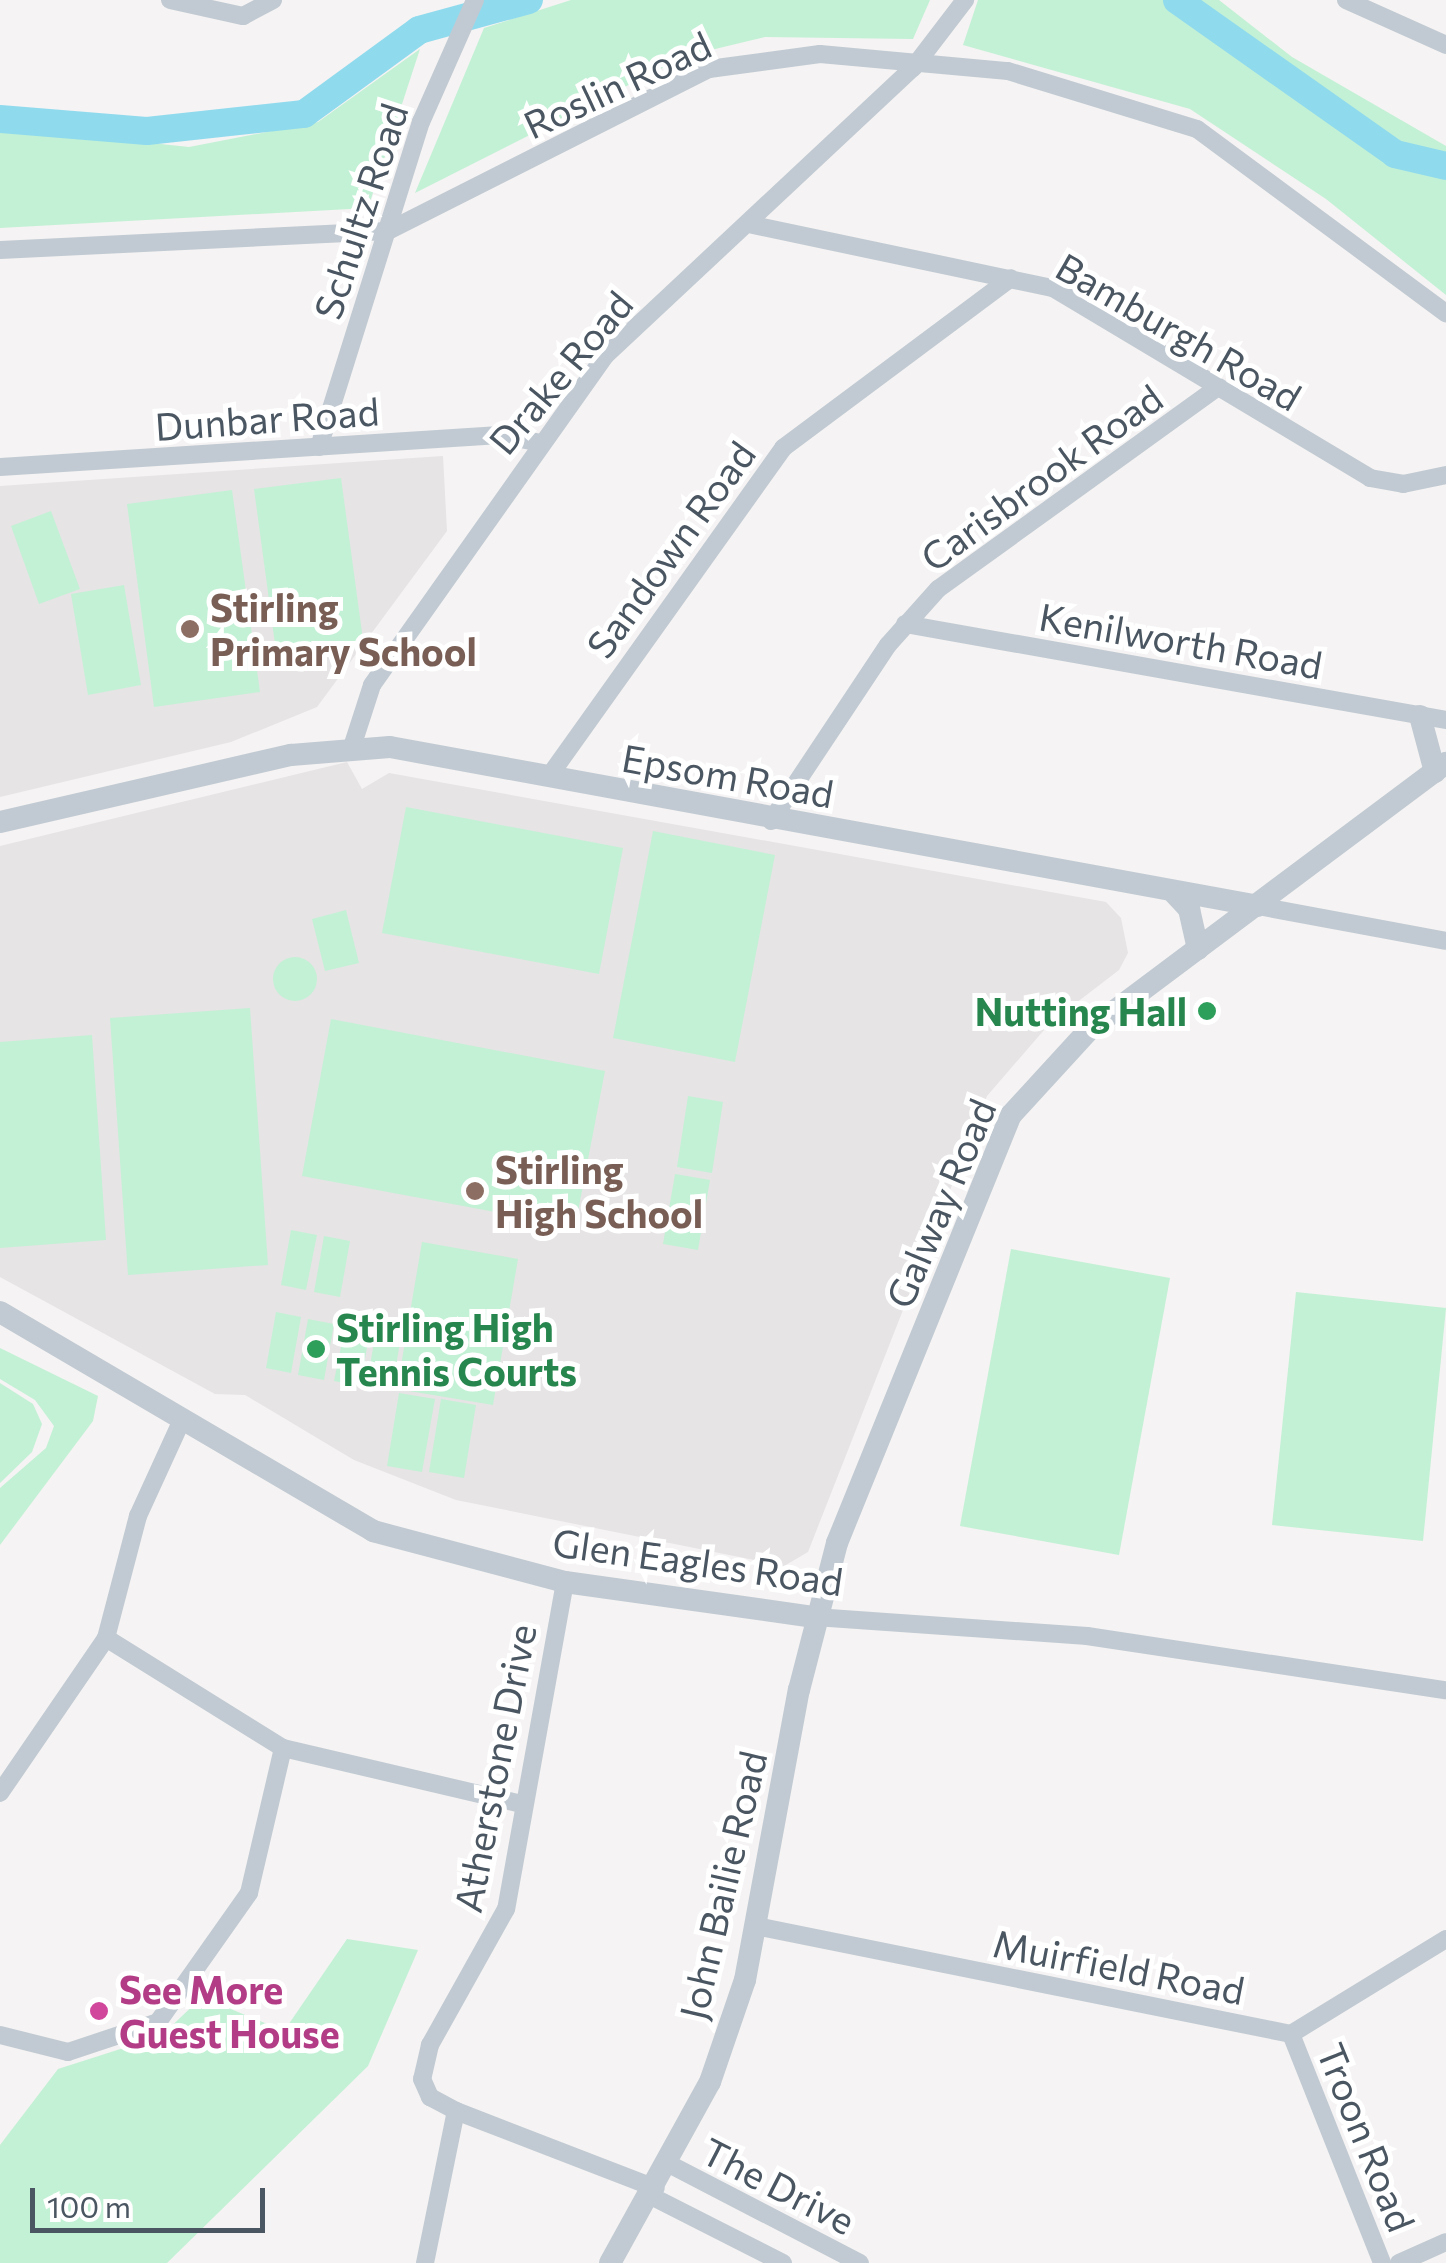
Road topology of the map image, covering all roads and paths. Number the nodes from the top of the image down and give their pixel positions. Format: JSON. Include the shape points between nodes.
{"nodes":[{"id":1,"x":170,"y":0,"type":"edge"},
{"id":2,"x":274,"y":0,"type":"edge"},
{"id":3,"x":474,"y":0,"type":"edge"},
{"id":4,"x":964,"y":0,"type":"edge"},
{"id":5,"x":1346,"y":0,"type":"edge"},
{"id":6,"x":1446,"y":44,"type":"edge"},
{"id":7,"x":913,"y":68,"type":"junction"},
{"id":8,"x":753,"y":225,"type":"junction"},
{"id":9,"x":388,"y":231,"type":"junction"},
{"id":10,"x":0,"y":250,"type":"edge"},
{"id":11,"x":1011,"y":278,"type":"junction"},
{"id":12,"x":1446,"y":312,"type":"edge"},
{"id":13,"x":1217,"y":388,"type":"junction"},
{"id":14,"x":537,"y":442,"type":"junction"},
{"id":15,"x":320,"y":446,"type":"junction"},
{"id":16,"x":0,"y":466,"type":"edge"},
{"id":17,"x":1446,"y":474,"type":"edge"},
{"id":18,"x":905,"y":624,"type":"junction"},
{"id":19,"x":1420,"y":716,"type":"junction"},
{"id":20,"x":1446,"y":720,"type":"edge"},
{"id":21,"x":352,"y":748,"type":"junction"},
{"id":22,"x":1440,"y":768,"type":"edge"},
{"id":23,"x":550,"y":775,"type":"junction"},
{"id":24,"x":770,"y":820,"type":"junction"},
{"id":25,"x":0,"y":822,"type":"edge"},
{"id":26,"x":1176,"y":894,"type":"junction"},
{"id":27,"x":1258,"y":906,"type":"junction"},
{"id":28,"x":1446,"y":941,"type":"edge"},
{"id":29,"x":1198,"y":950,"type":"junction"},
{"id":30,"x":0,"y":1312,"type":"edge"},
{"id":31,"x":181,"y":1422,"type":"junction"},
{"id":32,"x":565,"y":1582,"type":"junction"},
{"id":33,"x":815,"y":1617,"type":"junction"},
{"id":34,"x":106,"y":1638,"type":"junction"},
{"id":35,"x":1446,"y":1690,"type":"edge"},
{"id":36,"x":283,"y":1748,"type":"junction"},
{"id":37,"x":0,"y":1793,"type":"edge"},
{"id":38,"x":521,"y":1804,"type":"junction"},
{"id":39,"x":756,"y":1926,"type":"junction"},
{"id":40,"x":1446,"y":1939,"type":"edge"},
{"id":41,"x":1291,"y":2034,"type":"junction"},
{"id":42,"x":0,"y":2035,"type":"edge"},
{"id":43,"x":456,"y":2111,"type":"junction"},
{"id":44,"x":669,"y":2164,"type":"junction"},
{"id":45,"x":654,"y":2192,"type":"junction"},
{"id":46,"x":1446,"y":2242,"type":"edge"},
{"id":47,"x":425,"y":2263,"type":"edge"},
{"id":48,"x":610,"y":2263,"type":"edge"},
{"id":49,"x":783,"y":2263,"type":"edge"},
{"id":50,"x":860,"y":2263,"type":"edge"},
{"id":51,"x":1382,"y":2263,"type":"edge"},
{"id":52,"x":1398,"y":2263,"type":"edge"}],
"edges":[{"from":1,"to":2,"type":"street","via":[[243,16]]},
{"from":3,"to":9,"type":"street","name":"Schultz Road","via":[[448,54]]},
{"from":4,"to":7,"type":"street","name":"Drake Road"},
{"from":5,"to":6,"type":"street"},
{"from":7,"to":8,"type":"street","name":"Drake Road"},
{"from":7,"to":9,"type":"street","name":"Roslin Road","via":[[820,54],[709,69]]},
{"from":7,"to":12,"type":"street","name":"Roslin Road","via":[[1008,71],[1197,129]]},
{"from":8,"to":11,"type":"street","name":"Bamburgh Road"},
{"from":8,"to":14,"type":"street","name":"Drake Road","via":[[620,340]]},
{"from":9,"to":10,"type":"street","name":"Roslin Road"},
{"from":9,"to":15,"type":"street","name":"Schultz Road"},
{"from":11,"to":13,"type":"street","name":"Bamburgh Road","via":[[1054,288]]},
{"from":11,"to":23,"type":"street","name":"Sandown Road","via":[[783,448]]},
{"from":13,"to":17,"type":"street","name":"Bamburgh Road","via":[[1370,478],[1403,484]]},
{"from":13,"to":18,"type":"street","name":"Carisbrook Road","via":[[962,569]]},
{"from":14,"to":15,"type":"street","name":"Dunbar Road","via":[[500,434]]},
{"from":14,"to":21,"type":"street","name":"Drake Road","via":[[372,685]]},
{"from":15,"to":16,"type":"street","name":"Dunbar Road"},
{"from":18,"to":19,"type":"street","name":"Kenilworth Road"},
{"from":18,"to":24,"type":"street","name":"Carisbrook Road"},
{"from":19,"to":20,"type":"street","name":"Kenilworth Road"},
{"from":19,"to":22,"type":"street"},
{"from":21,"to":23,"type":"street","name":"Epsom Road"},
{"from":21,"to":25,"type":"street","name":"Epsom Road"},
{"from":22,"to":27,"type":"street","name":"Galway Road"},
{"from":23,"to":24,"type":"street","name":"Epsom Road"},
{"from":24,"to":26,"type":"street","name":"Epsom Road"},
{"from":26,"to":27,"type":"street","name":"Epsom Road"},
{"from":26,"to":29,"type":"street","via":[[1189,909]]},
{"from":27,"to":28,"type":"street","name":"Epsom Road"},
{"from":27,"to":29,"type":"street","name":"Galway Road"},
{"from":29,"to":33,"type":"street","name":"Galway Road","via":[[1059,1056],[1011,1115]]},
{"from":30,"to":31,"type":"street","name":"Glen Eagles Road"},
{"from":31,"to":32,"type":"street","name":"Glen Eagles Road","via":[[374,1531]]},
{"from":31,"to":34,"type":"street","via":[[138,1516]]},
{"from":32,"to":33,"type":"street","name":"Glen Eagles Road"},
{"from":32,"to":38,"type":"street","name":"Atherstone Drive"},
{"from":33,"to":35,"type":"street","name":"Glen Eagles Road","via":[[1087,1636]]},
{"from":33,"to":39,"type":"street","name":"John Bailie Road"},
{"from":34,"to":36,"type":"street"},
{"from":34,"to":37,"type":"street"},
{"from":36,"to":38,"type":"street"},
{"from":36,"to":42,"type":"street","via":[[249,1893],[158,2022],[68,2052]]},
{"from":38,"to":43,"type":"street","name":"Atherstone Drive","via":[[500,1923],[422,2063],[430,2096]]},
{"from":39,"to":41,"type":"street","name":"Muirfield Road"},
{"from":39,"to":44,"type":"street","name":"John Bailie Road","via":[[710,2082]]},
{"from":40,"to":41,"type":"street","name":"Muirfield Road"},
{"from":41,"to":51,"type":"street","name":"Troon Road"},
{"from":43,"to":45,"type":"street","name":"The Drive"},
{"from":43,"to":47,"type":"street"},
{"from":44,"to":45,"type":"street","name":"John Bailie Road"},
{"from":44,"to":50,"type":"street","name":"The Drive"},
{"from":45,"to":48,"type":"street","name":"John Bailie Road"},
{"from":45,"to":49,"type":"street","name":"The Drive"},
{"from":46,"to":52,"type":"street"}]}
